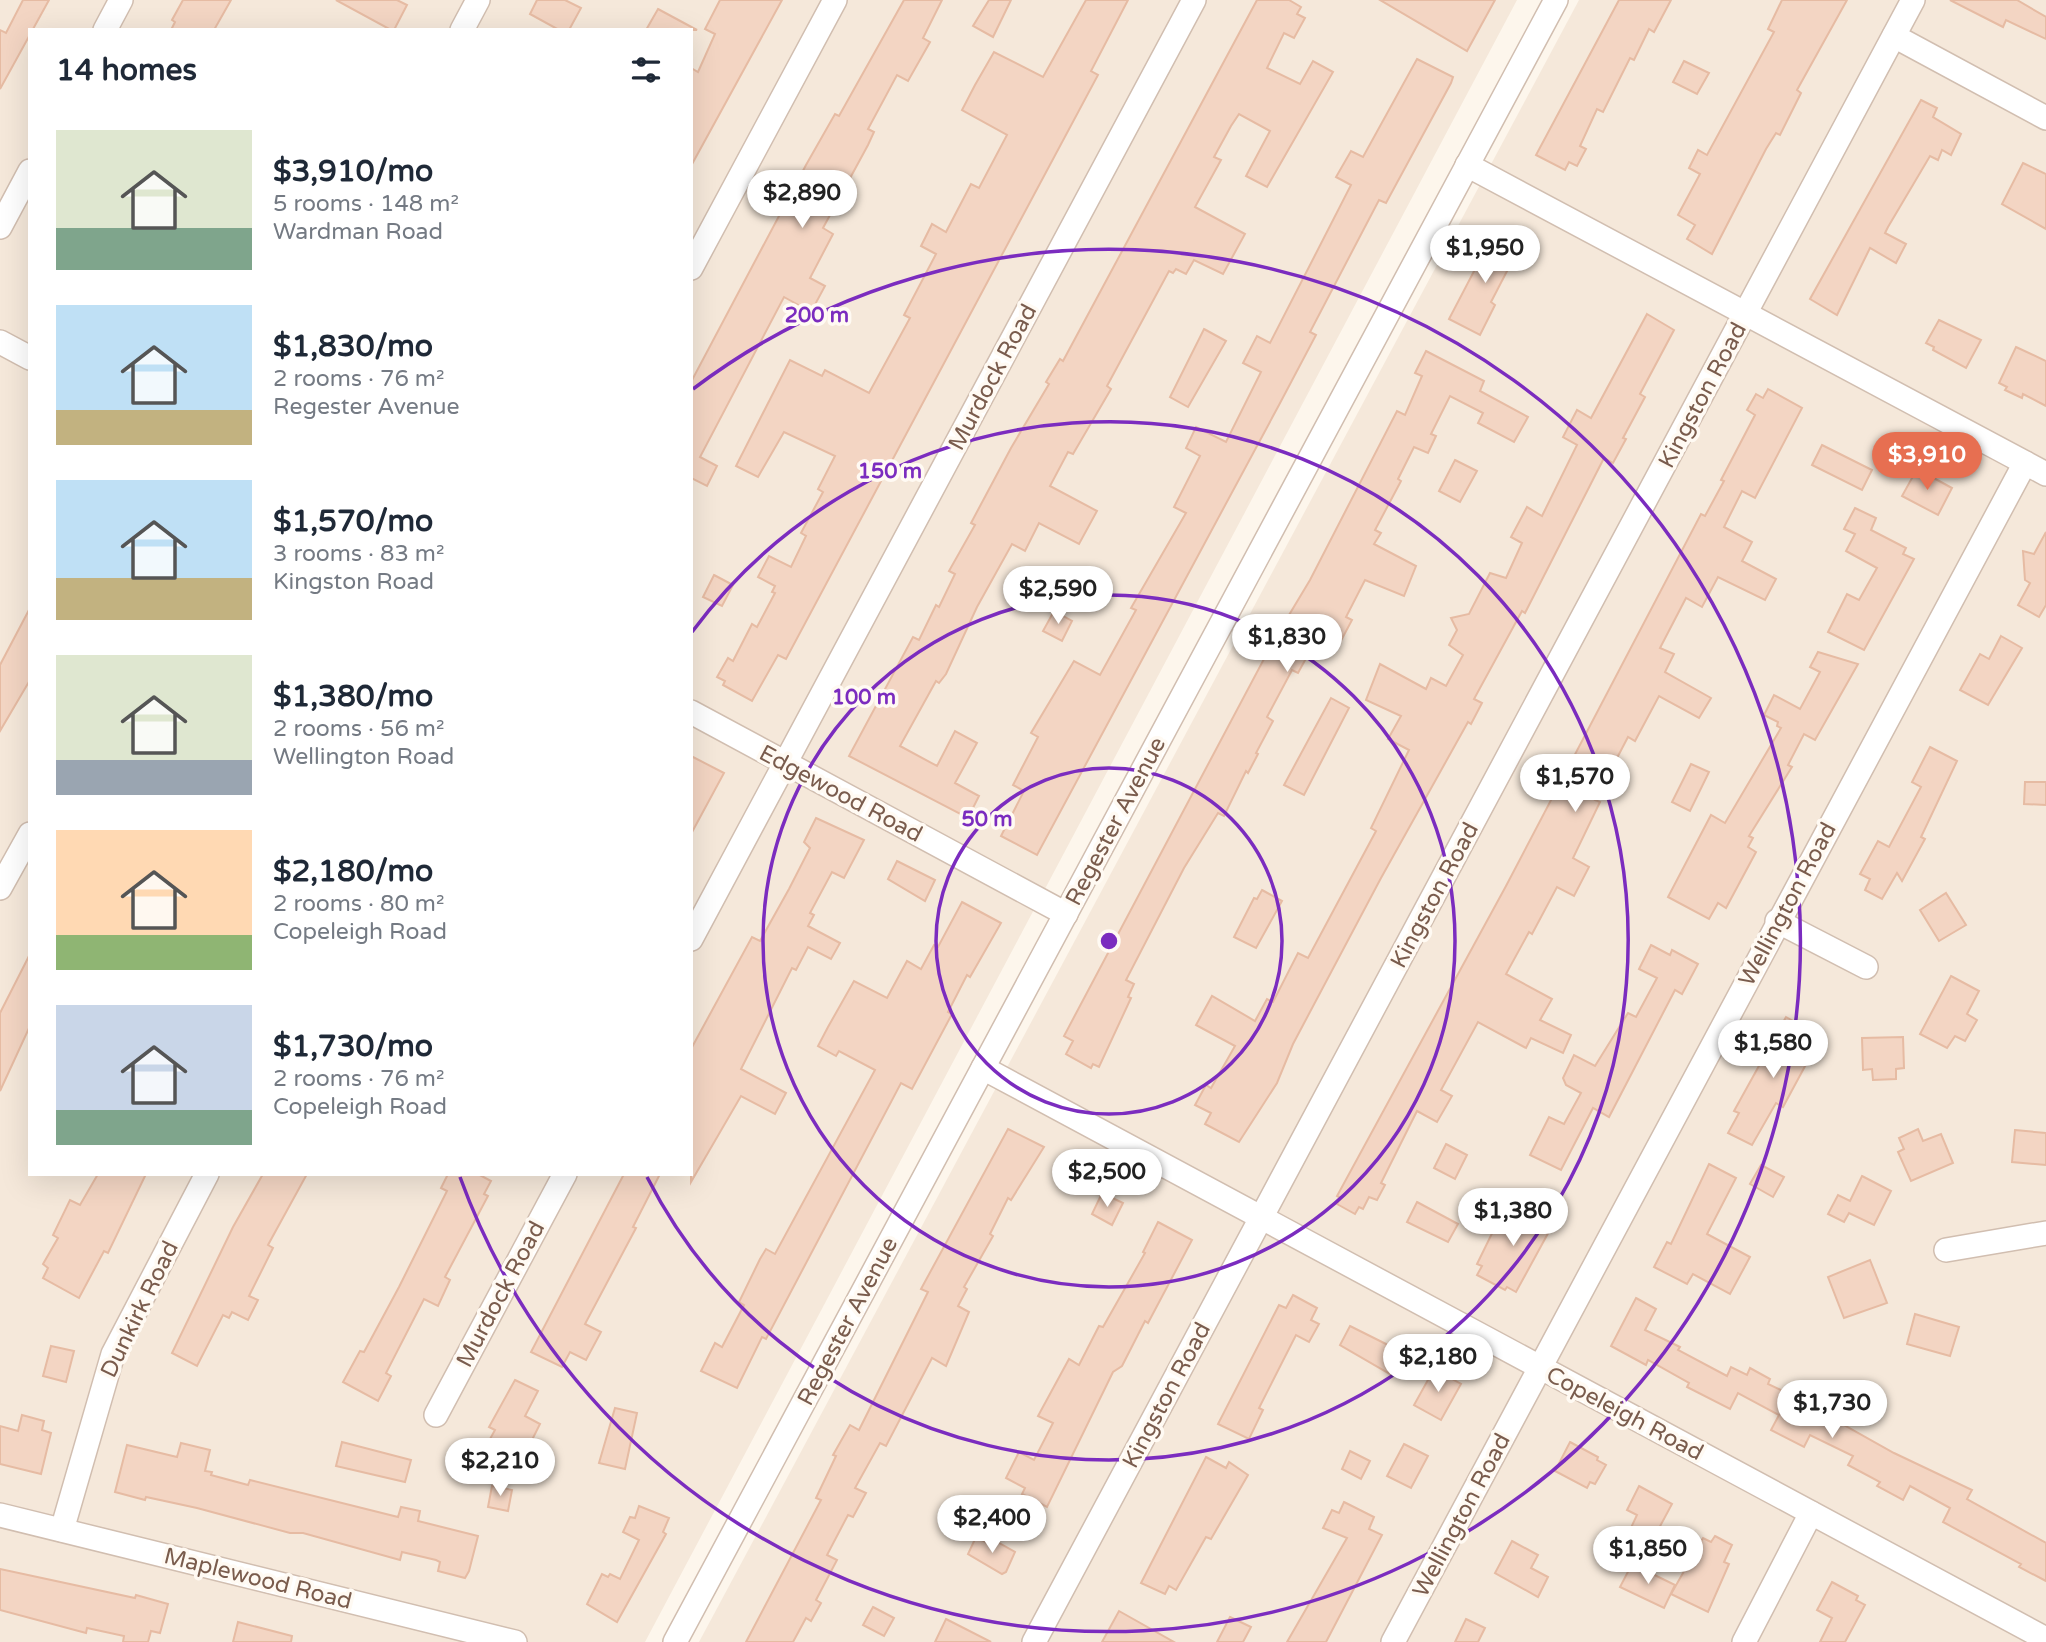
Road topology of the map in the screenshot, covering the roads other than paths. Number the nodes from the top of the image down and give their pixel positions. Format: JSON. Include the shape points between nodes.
{"nodes":[{"id":1,"x":121,"y":0,"type":"edge"},
{"id":2,"x":478,"y":0,"type":"edge"},
{"id":3,"x":835,"y":0,"type":"edge"},
{"id":4,"x":1194,"y":0,"type":"edge"},
{"id":5,"x":1556,"y":0,"type":"edge"},
{"id":6,"x":1913,"y":0,"type":"edge"},
{"id":7,"x":106,"y":28,"type":"edge"},
{"id":8,"x":463,"y":28,"type":"edge"},
{"id":9,"x":1894,"y":36,"type":"junction"},
{"id":10,"x":2046,"y":117,"type":"edge"},
{"id":11,"x":1467,"y":165,"type":"junction"},
{"id":12,"x":28,"y":175,"type":"edge"},
{"id":13,"x":0,"y":227,"type":"edge"},
{"id":14,"x":693,"y":264,"type":"edge"},
{"id":15,"x":1745,"y":314,"type":"junction"},
{"id":16,"x":0,"y":342,"type":"edge"},
{"id":17,"x":28,"y":357,"type":"edge"},
{"id":18,"x":2025,"y":463,"type":"junction"},
{"id":19,"x":2046,"y":474,"type":"edge"},
{"id":20,"x":693,"y":713,"type":"edge"},
{"id":21,"x":785,"y":763,"type":"junction"},
{"id":22,"x":28,"y":839,"type":"edge"},
{"id":23,"x":0,"y":888,"type":"edge"},
{"id":24,"x":1066,"y":914,"type":"junction"},
{"id":25,"x":1777,"y":921,"type":"junction"},
{"id":26,"x":693,"y":935,"type":"edge"},
{"id":27,"x":1866,"y":967,"type":"dead end"},
{"id":28,"x":983,"y":1068,"type":"junction"},
{"id":29,"x":206,"y":1176,"type":"edge"},
{"id":30,"x":564,"y":1176,"type":"edge"},
{"id":31,"x":1261,"y":1218,"type":"junction"},
{"id":32,"x":2046,"y":1233,"type":"edge"},
{"id":33,"x":1946,"y":1250,"type":"dead end"},
{"id":34,"x":1539,"y":1367,"type":"junction"},
{"id":35,"x":436,"y":1415,"type":"dead end"},
{"id":36,"x":1811,"y":1513,"type":"junction"},
{"id":37,"x":0,"y":1515,"type":"edge"},
{"id":38,"x":62,"y":1530,"type":"junction"},
{"id":39,"x":2046,"y":1639,"type":"edge"},
{"id":40,"x":515,"y":1642,"type":"edge"},
{"id":41,"x":675,"y":1642,"type":"edge"},
{"id":42,"x":1034,"y":1642,"type":"edge"},
{"id":43,"x":1393,"y":1642,"type":"edge"},
{"id":44,"x":1744,"y":1642,"type":"edge"}],
"edges":[{"from":1,"to":7,"type":"street"},
{"from":2,"to":8,"type":"street"},
{"from":3,"to":14,"type":"street"},
{"from":4,"to":21,"type":"street","name":"Murdock Road"},
{"from":5,"to":11,"type":"street","name":"Regester Avenue"},
{"from":6,"to":9,"type":"street","name":"Kingston Road"},
{"from":9,"to":10,"type":"street"},
{"from":9,"to":15,"type":"street","name":"Kingston Road"},
{"from":11,"to":15,"type":"street"},
{"from":11,"to":24,"type":"street","name":"Regester Avenue"},
{"from":12,"to":13,"type":"street"},
{"from":15,"to":18,"type":"street"},
{"from":15,"to":31,"type":"street","name":"Kingston Road"},
{"from":16,"to":17,"type":"street"},
{"from":18,"to":19,"type":"street"},
{"from":18,"to":25,"type":"street","name":"Wellington Road"},
{"from":20,"to":21,"type":"street","name":"Edgewood Road"},
{"from":21,"to":24,"type":"street","name":"Edgewood Road"},
{"from":21,"to":26,"type":"street","name":"Murdock Road"},
{"from":22,"to":23,"type":"street"},
{"from":24,"to":28,"type":"street","name":"Regester Avenue"},
{"from":25,"to":27,"type":"street"},
{"from":25,"to":34,"type":"street","name":"Wellington Road"},
{"from":28,"to":31,"type":"street","name":"Copeleigh Road"},
{"from":28,"to":41,"type":"street","name":"Regester Avenue"},
{"from":29,"to":38,"type":"street","name":"Dunkirk Road","via":[[113,1354]]},
{"from":30,"to":35,"type":"street","name":"Murdock Road"},
{"from":31,"to":34,"type":"street","name":"Copeleigh Road"},
{"from":31,"to":42,"type":"street","name":"Kingston Road"},
{"from":32,"to":33,"type":"street"},
{"from":34,"to":36,"type":"street","name":"Copeleigh Road"},
{"from":34,"to":43,"type":"street","name":"Wellington Road"},
{"from":36,"to":39,"type":"street","name":"Copeleigh Road"},
{"from":36,"to":44,"type":"street"},
{"from":37,"to":38,"type":"street","name":"Maplewood Road"},
{"from":38,"to":40,"type":"street","name":"Maplewood Road"}]}
